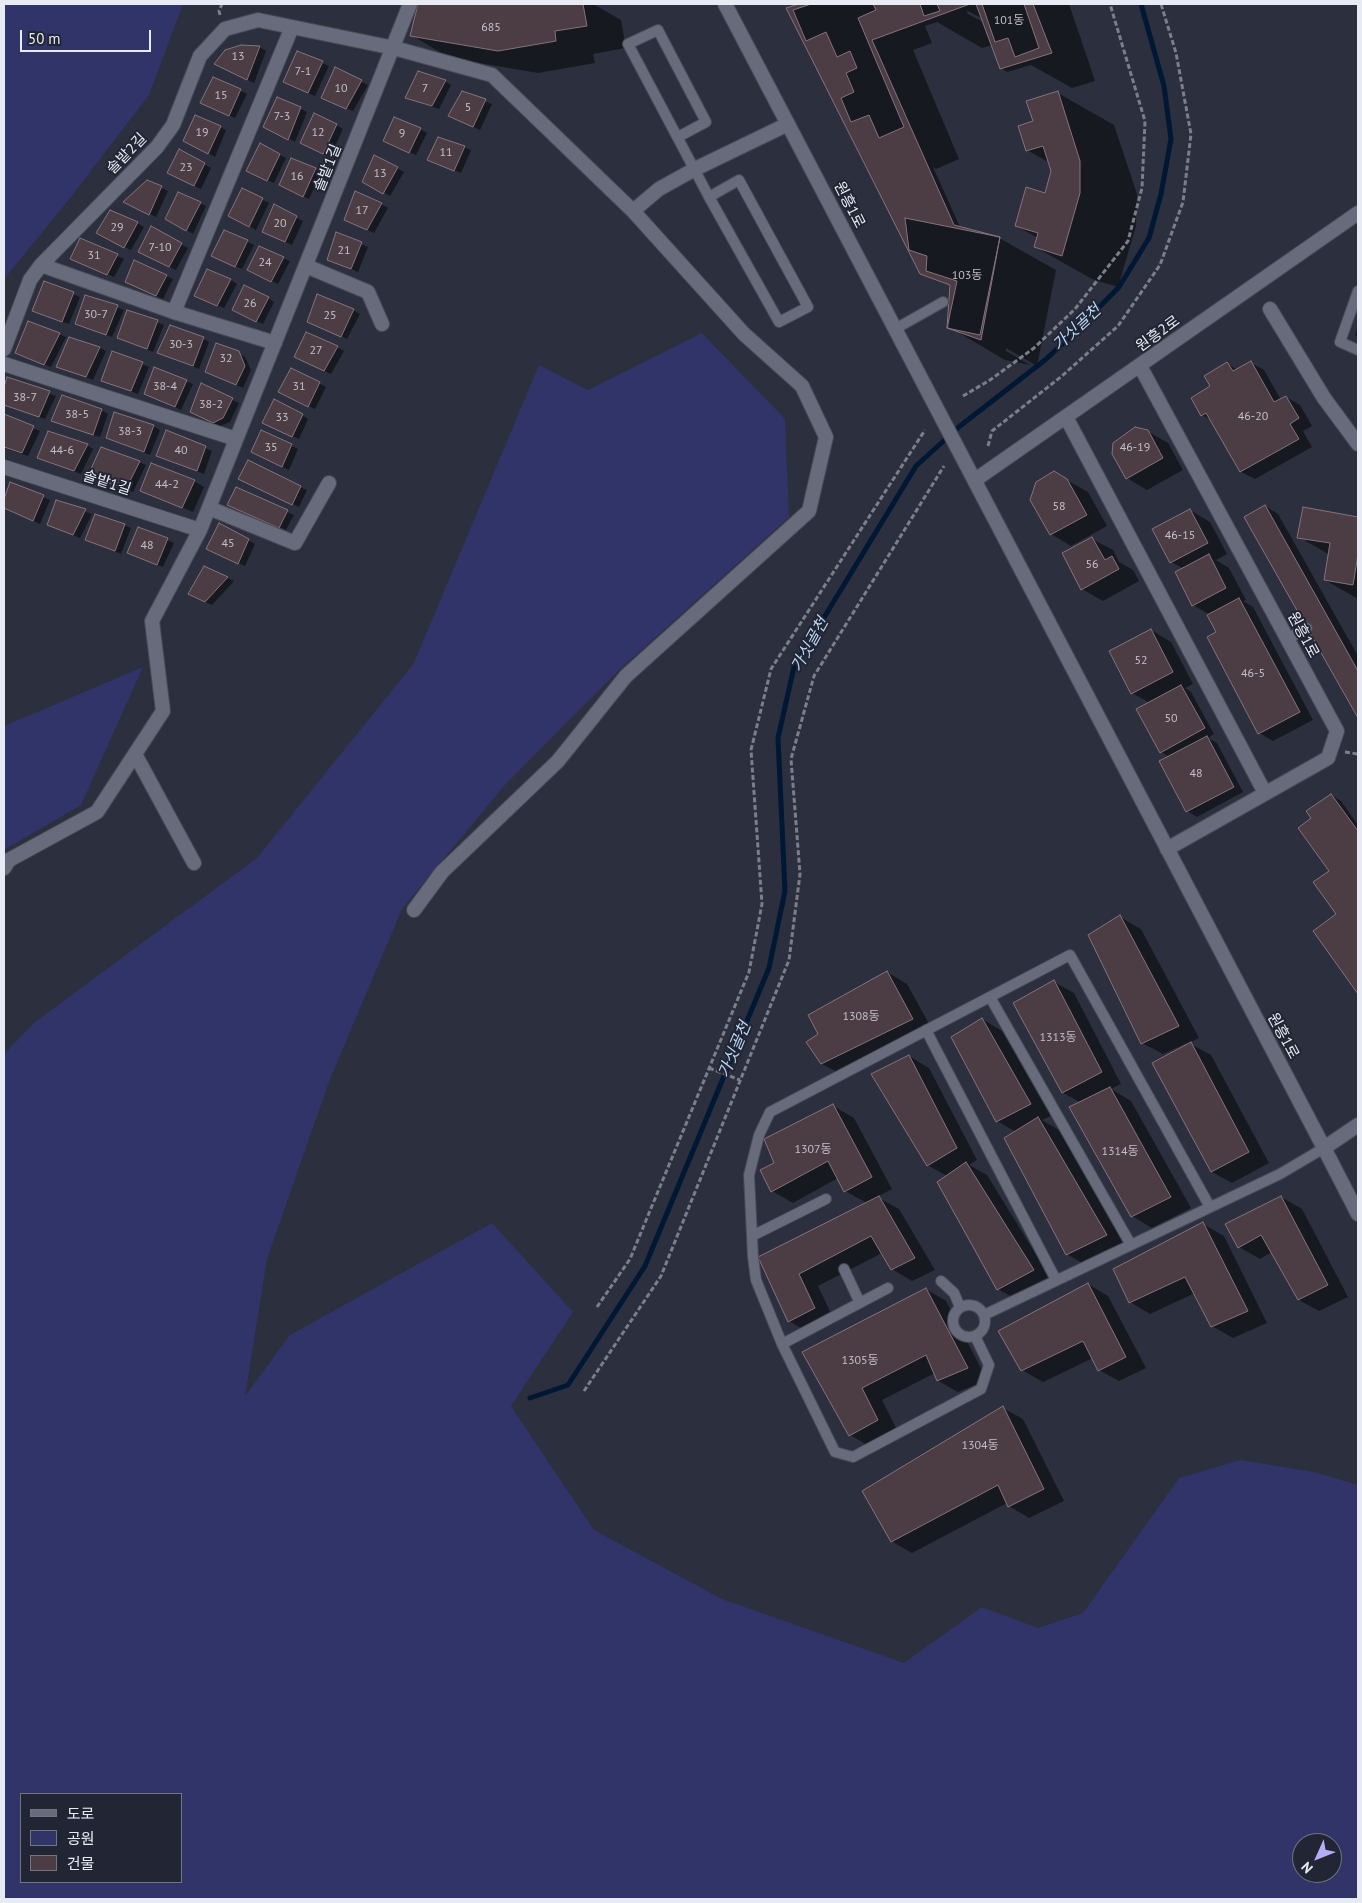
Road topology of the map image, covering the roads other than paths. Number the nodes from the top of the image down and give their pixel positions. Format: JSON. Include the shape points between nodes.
{"nodes":[{"id":1,"x":410,"y":4,"type":"edge"},
{"id":2,"x":725,"y":4,"type":"edge"},
{"id":3,"x":292,"y":27,"type":"junction"},
{"id":4,"x":394,"y":48,"type":"junction"},
{"id":5,"x":788,"y":124,"type":"junction"},
{"id":6,"x":678,"y":137,"type":"junction"},
{"id":7,"x":695,"y":169,"type":"junction"},
{"id":8,"x":709,"y":197,"type":"junction"},
{"id":9,"x":633,"y":211,"type":"junction"},
{"id":10,"x":1358,"y":213,"type":"edge"},
{"id":11,"x":41,"y":265,"type":"junction"},
{"id":12,"x":306,"y":266,"type":"junction"},
{"id":13,"x":1358,"y":291,"type":"edge"},
{"id":14,"x":943,"y":302,"type":"dead end"},
{"id":15,"x":1270,"y":309,"type":"dead end"},
{"id":16,"x":174,"y":312,"type":"junction"},
{"id":17,"x":382,"y":324,"type":"dead end"},
{"id":18,"x":895,"y":329,"type":"junction"},
{"id":19,"x":275,"y":343,"type":"junction"},
{"id":20,"x":4,"y":349,"type":"edge"},
{"id":21,"x":1358,"y":350,"type":"edge"},
{"id":22,"x":4,"y":364,"type":"edge"},
{"id":23,"x":1140,"y":366,"type":"junction"},
{"id":24,"x":1066,"y":417,"type":"junction"},
{"id":25,"x":236,"y":439,"type":"junction"},
{"id":26,"x":1358,"y":444,"type":"edge"},
{"id":27,"x":4,"y":467,"type":"edge"},
{"id":28,"x":976,"y":480,"type":"junction"},
{"id":29,"x":329,"y":483,"type":"dead end"},
{"id":30,"x":209,"y":508,"type":"junction"},
{"id":31,"x":200,"y":530,"type":"junction"},
{"id":32,"x":1307,"y":628,"type":"dead end"},
{"id":33,"x":1287,"y":639,"type":"junction"},
{"id":34,"x":135,"y":754,"type":"junction"},
{"id":35,"x":1265,"y":793,"type":"junction"},
{"id":36,"x":1167,"y":849,"type":"junction"},
{"id":37,"x":194,"y":863,"type":"dead end"},
{"id":38,"x":4,"y":868,"type":"edge"},
{"id":39,"x":414,"y":910,"type":"dead end"},
{"id":40,"x":990,"y":997,"type":"junction"},
{"id":41,"x":926,"y":1030,"type":"junction"},
{"id":42,"x":1358,"y":1125,"type":"edge"},
{"id":43,"x":1324,"y":1148,"type":"junction"},
{"id":44,"x":826,"y":1198,"type":"dead end"},
{"id":45,"x":1210,"y":1208,"type":"junction"},
{"id":46,"x":1358,"y":1214,"type":"edge"},
{"id":47,"x":752,"y":1236,"type":"junction"},
{"id":48,"x":1131,"y":1245,"type":"junction"},
{"id":49,"x":844,"y":1269,"type":"dead end"},
{"id":50,"x":1056,"y":1280,"type":"junction"},
{"id":51,"x":942,"y":1281,"type":"dead end"},
{"id":52,"x":888,"y":1288,"type":"dead end"},
{"id":53,"x":860,"y":1303,"type":"junction"},
{"id":54,"x":960,"y":1307,"type":"junction"},
{"id":55,"x":984,"y":1315,"type":"junction"},
{"id":56,"x":975,"y":1336,"type":"junction"},
{"id":57,"x":782,"y":1344,"type":"junction"}],
"edges":[{"from":1,"to":4,"type":"street","name":"솔밭1길"},
{"from":2,"to":5,"type":"street","name":"원흥1로"},
{"from":3,"to":4,"type":"street","name":"솔밭2길"},
{"from":3,"to":11,"type":"street","name":"솔밭2길","via":[[258,20],[225,29],[200,56],[173,125],[157,147]]},
{"from":3,"to":16,"type":"street"},
{"from":4,"to":9,"type":"street","name":"솔밭2길","via":[[492,75]]},
{"from":4,"to":12,"type":"street","name":"솔밭1길"},
{"from":5,"to":7,"type":"street"},
{"from":5,"to":18,"type":"street","name":"원흥1로"},
{"from":6,"to":6,"type":"lane","via":[[706,122],[658,30],[628,44]]},
{"from":6,"to":7,"type":"lane"},
{"from":7,"to":8,"type":"lane"},
{"from":7,"to":9,"type":"street","via":[[659,189]]},
{"from":8,"to":8,"type":"lane","via":[[779,322],[808,307],[739,180]]},
{"from":9,"to":39,"type":"street","name":"솔밭2길","via":[[744,334],[802,386],[826,437],[810,511],[626,676],[558,761],[442,872]]},
{"from":10,"to":23,"type":"street","name":"원흥2로"},
{"from":11,"to":16,"type":"street"},
{"from":11,"to":20,"type":"street","name":"솔밭2길","via":[[30,280]]},
{"from":12,"to":17,"type":"street","via":[[368,292]]},
{"from":12,"to":19,"type":"street","name":"솔밭1길"},
{"from":13,"to":21,"type":"lane","via":[[1340,342]]},
{"from":14,"to":18,"type":"lane"},
{"from":15,"to":26,"type":"street","via":[[1324,398]]},
{"from":16,"to":19,"type":"street"},
{"from":18,"to":28,"type":"street","name":"원흥1로"},
{"from":19,"to":25,"type":"street","name":"솔밭1길"},
{"from":22,"to":25,"type":"street"},
{"from":23,"to":24,"type":"street","name":"원흥2로"},
{"from":23,"to":33,"type":"street","name":"원흥1로"},
{"from":24,"to":28,"type":"street","name":"원흥2로"},
{"from":24,"to":35,"type":"street"},
{"from":25,"to":30,"type":"street","name":"솔밭1길"},
{"from":27,"to":31,"type":"street","name":"솔밭1길"},
{"from":28,"to":36,"type":"street","name":"원흥1로"},
{"from":29,"to":30,"type":"street","via":[[295,543]]},
{"from":30,"to":31,"type":"street","name":"솔밭1길"},
{"from":31,"to":34,"type":"street","name":"솔밭1길","via":[[152,621],[164,711]]},
{"from":32,"to":33,"type":"lane"},
{"from":33,"to":35,"type":"street","name":"원흥1로","via":[[1337,731],[1328,758]]},
{"from":34,"to":37,"type":"street"},
{"from":34,"to":38,"type":"street","name":"솔밭1길","via":[[97,812],[9,860]]},
{"from":35,"to":36,"type":"street","name":"원흥1로"},
{"from":36,"to":43,"type":"street","name":"원흥1로"},
{"from":40,"to":41,"type":"lane"},
{"from":40,"to":45,"type":"lane","via":[[1070,955]]},
{"from":40,"to":48,"type":"lane"},
{"from":41,"to":47,"type":"lane","via":[[770,1112],[759,1135],[750,1175]]},
{"from":41,"to":50,"type":"lane"},
{"from":42,"to":43,"type":"street"},
{"from":43,"to":45,"type":"lane","via":[[1280,1174]]},
{"from":43,"to":46,"type":"street","name":"원흥1로"},
{"from":44,"to":47,"type":"lane"},
{"from":45,"to":48,"type":"lane"},
{"from":47,"to":57,"type":"lane","via":[[756,1280]]},
{"from":48,"to":50,"type":"lane"},
{"from":49,"to":53,"type":"lane"},
{"from":50,"to":55,"type":"lane"},
{"from":51,"to":54,"type":"lane","via":[[954,1293]]},
{"from":52,"to":53,"type":"lane"},
{"from":53,"to":57,"type":"lane"},
{"from":54,"to":55,"type":"lane","via":[[976,1307]]},
{"from":54,"to":56,"type":"lane","via":[[953,1321],[956,1331],[964,1337]]},
{"from":55,"to":56,"type":"lane","via":[[983,1330]]},
{"from":56,"to":57,"type":"lane","via":[[989,1365],[981,1390],[853,1457],[835,1452]]}]}
